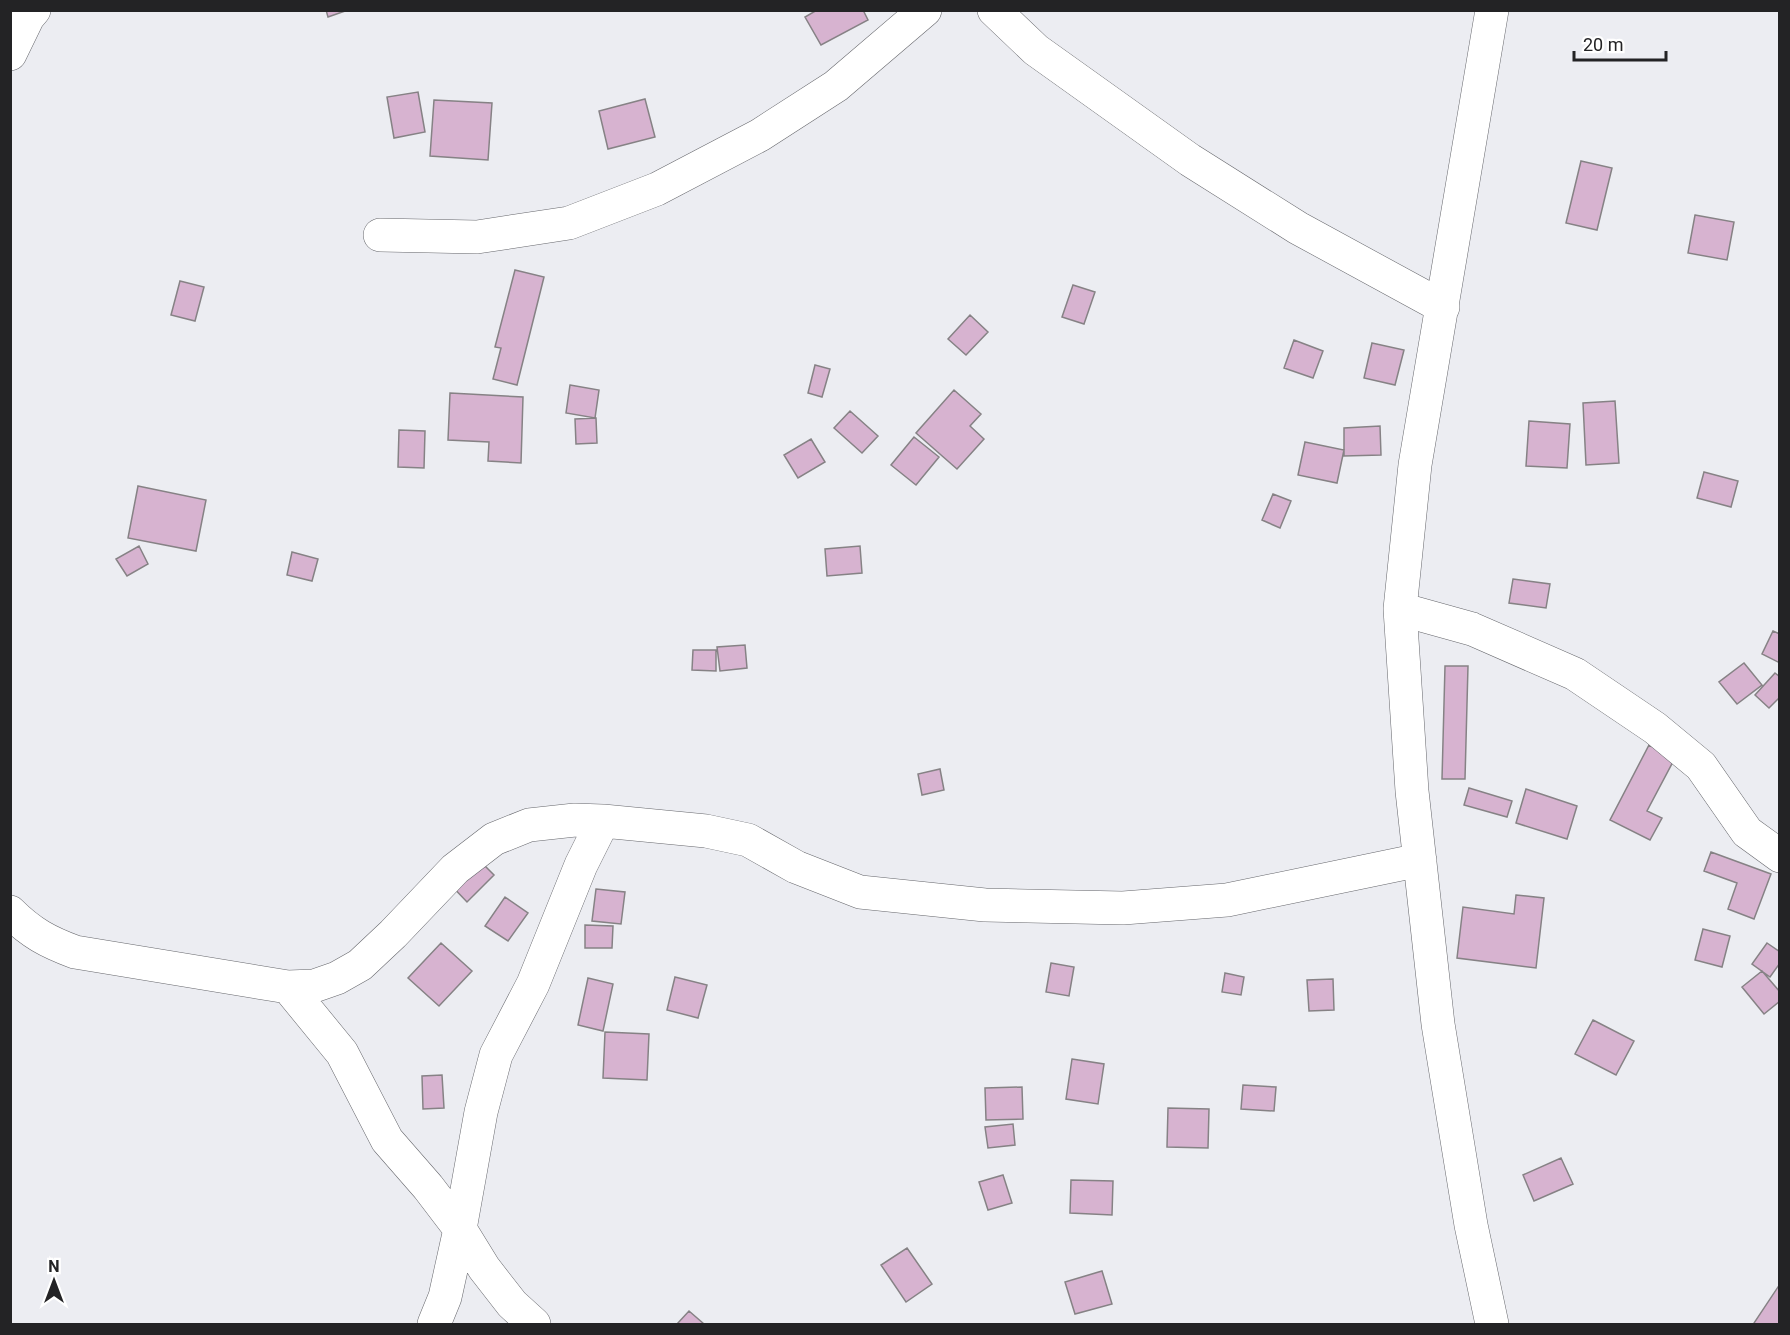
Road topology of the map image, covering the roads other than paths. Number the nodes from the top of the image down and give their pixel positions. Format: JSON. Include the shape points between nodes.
{"nodes":[{"id":1,"x":33,"y":10,"type":"edge"},
{"id":2,"x":925,"y":10,"type":"edge"},
{"id":3,"x":994,"y":10,"type":"edge"},
{"id":4,"x":1492,"y":10,"type":"edge"},
{"id":5,"x":10,"y":54,"type":"edge"},
{"id":6,"x":380,"y":235,"type":"dead end"},
{"id":7,"x":1443,"y":307,"type":"junction"},
{"id":8,"x":1400,"y":609,"type":"junction"},
{"id":9,"x":603,"y":821,"type":"junction"},
{"id":10,"x":1779,"y":856,"type":"edge"},
{"id":11,"x":1420,"y":860,"type":"junction"},
{"id":12,"x":10,"y":912,"type":"edge"},
{"id":13,"x":288,"y":987,"type":"junction"},
{"id":14,"x":460,"y":1229,"type":"junction"},
{"id":15,"x":434,"y":1324,"type":"edge"},
{"id":16,"x":534,"y":1324,"type":"edge"},
{"id":17,"x":1492,"y":1324,"type":"edge"}],
"edges":[{"from":1,"to":5,"type":"street"},
{"from":2,"to":6,"type":"street","via":[[836,86],[760,135],[657,189],[569,223],[477,237]]},
{"from":3,"to":7,"type":"street","via":[[1036,50],[1190,160],[1298,228]]},
{"from":4,"to":7,"type":"street"},
{"from":7,"to":8,"type":"street","via":[[1415,465]]},
{"from":8,"to":10,"type":"street","via":[[1472,629],[1575,674],[1701,766],[1747,832]]},
{"from":8,"to":11,"type":"street"},
{"from":9,"to":11,"type":"street","via":[[706,831],[748,840],[796,867],[860,892],[985,905],[1123,908],[1227,900]]},
{"from":9,"to":13,"type":"street","via":[[529,825],[494,839],[455,869],[360,965],[314,986]]},
{"from":9,"to":14,"type":"street","via":[[533,984],[496,1055],[481,1112]]},
{"from":11,"to":17,"type":"street","via":[[1440,1036],[1471,1225]]},
{"from":12,"to":13,"type":"street","via":[[27,929],[75,952]]},
{"from":13,"to":14,"type":"street","via":[[342,1053],[387,1140]]},
{"from":14,"to":15,"type":"street","via":[[445,1297]]},
{"from":14,"to":16,"type":"street","via":[[512,1304]]}]}
